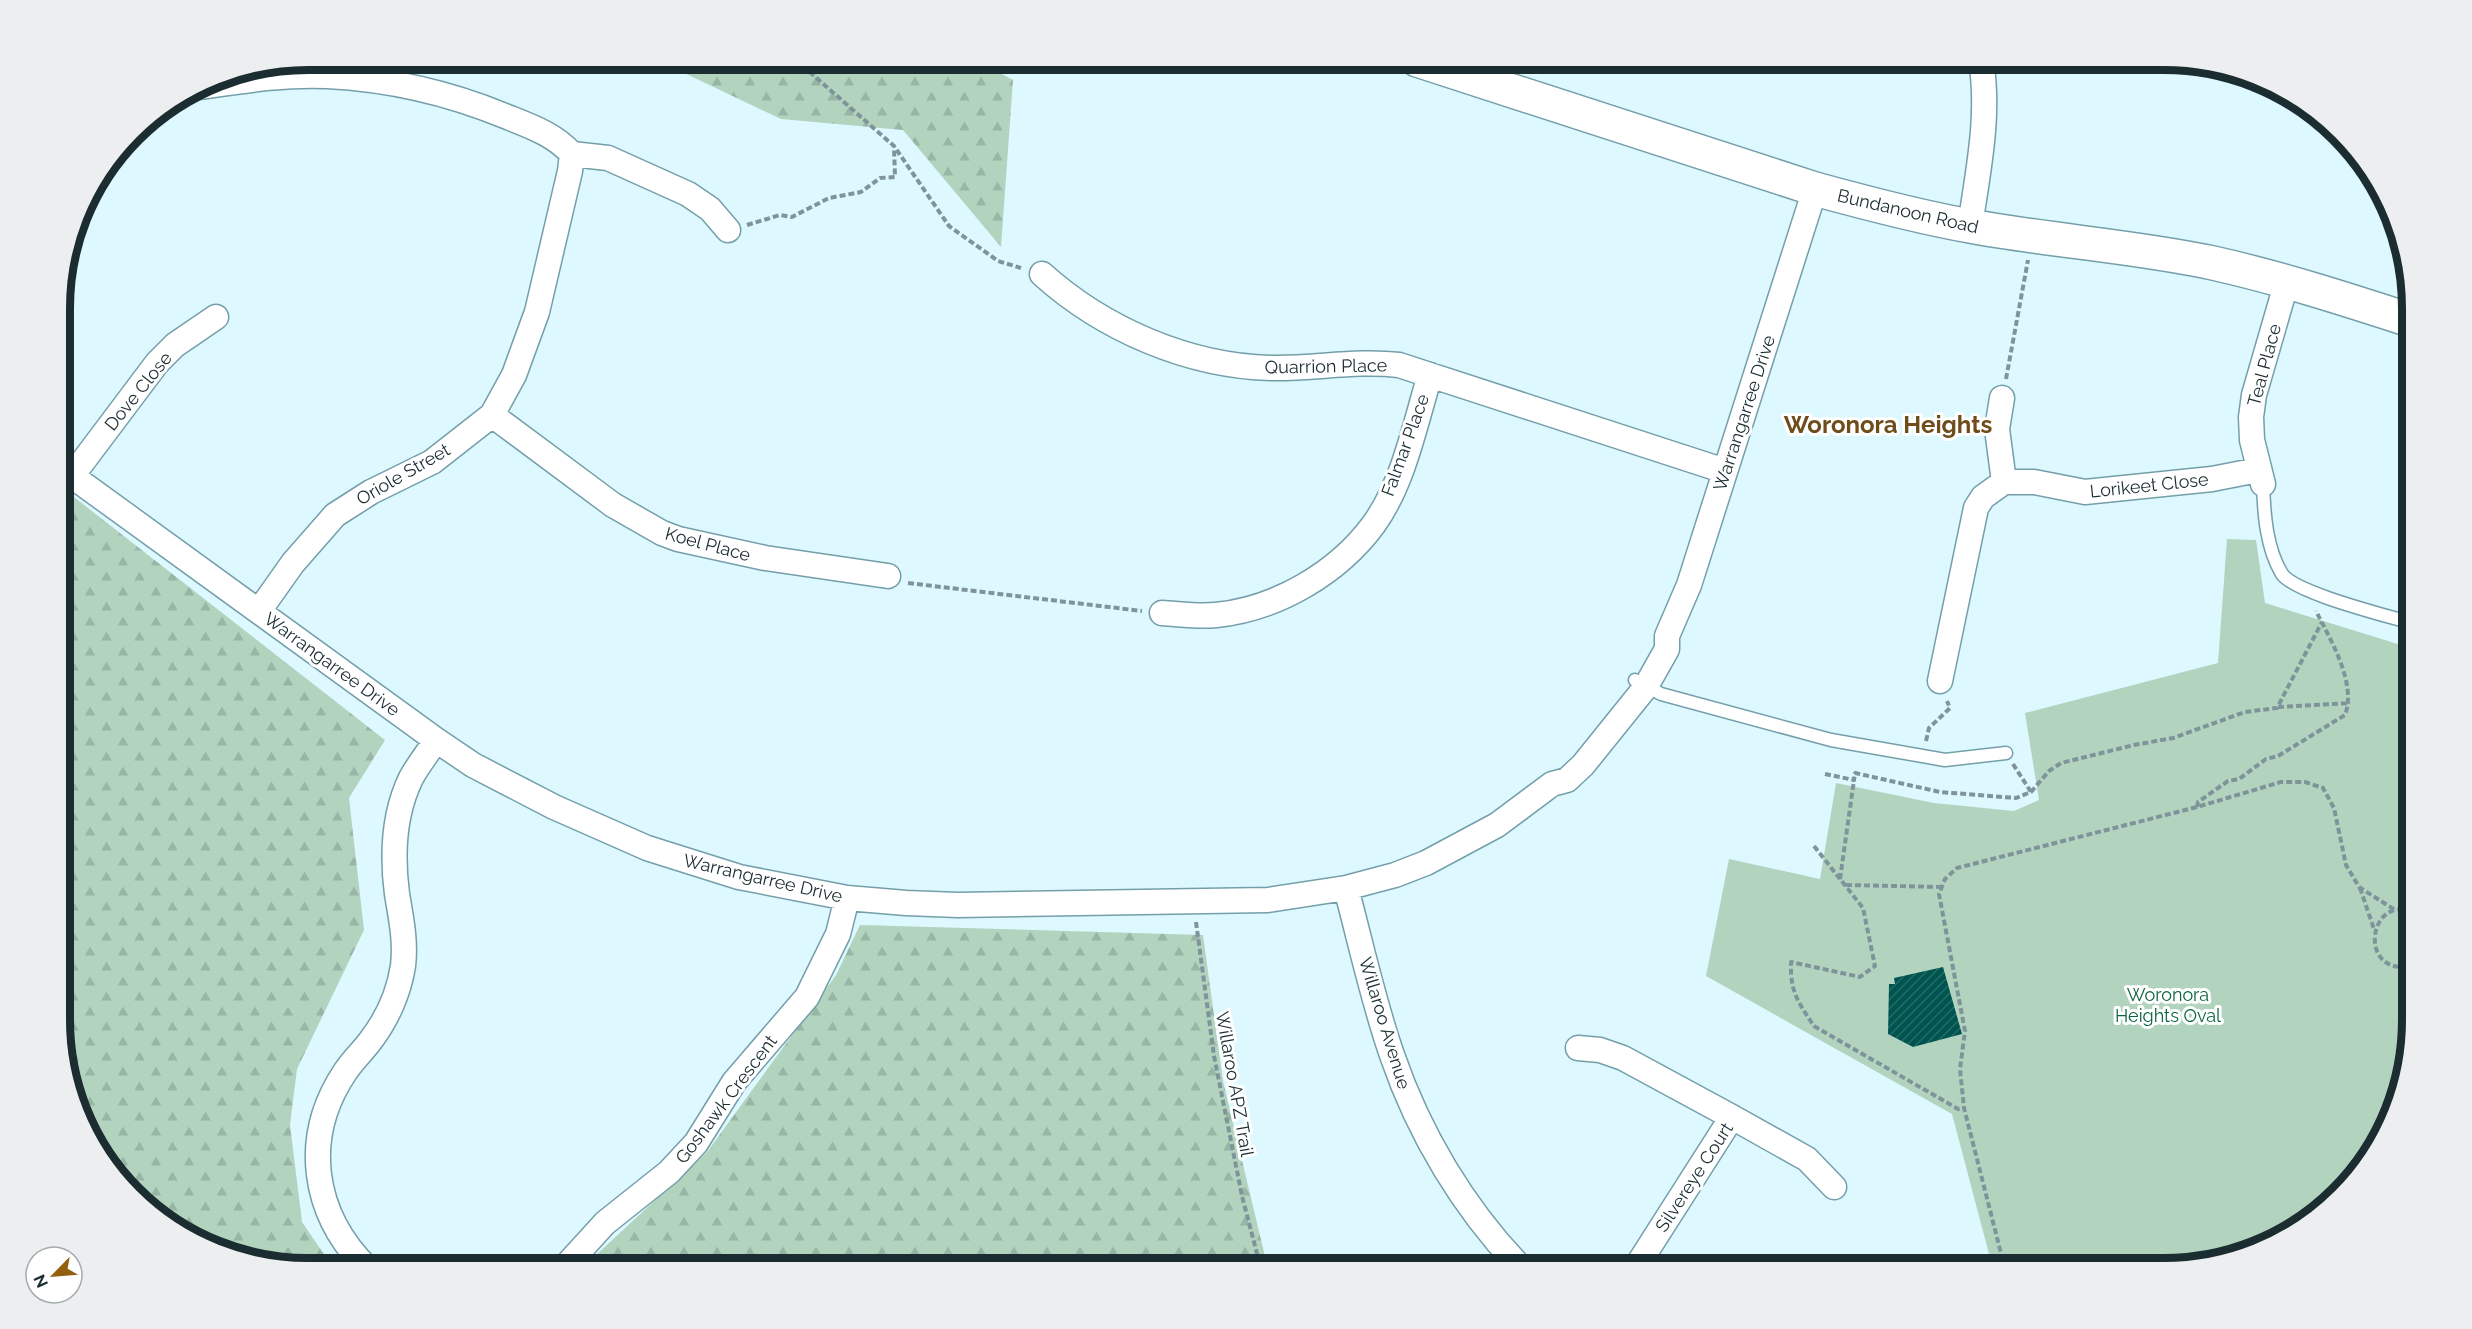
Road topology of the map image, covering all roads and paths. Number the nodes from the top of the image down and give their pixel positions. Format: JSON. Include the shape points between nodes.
{"nodes":[{"id":1,"x":807,"y":70,"type":"edge"},
{"id":2,"x":1448,"y":70,"type":"edge"},
{"id":3,"x":1982,"y":70,"type":"edge"},
{"id":4,"x":232,"y":83,"type":"edge"},
{"id":5,"x":894,"y":146,"type":"junction"},
{"id":6,"x":572,"y":154,"type":"junction"},
{"id":7,"x":1815,"y":189,"type":"junction"},
{"id":8,"x":1970,"y":226,"type":"junction"},
{"id":9,"x":728,"y":230,"type":"joint"},
{"id":10,"x":2028,"y":260,"type":"dead end"},
{"id":11,"x":1042,"y":274,"type":"joint"},
{"id":12,"x":2287,"y":281,"type":"junction"},
{"id":13,"x":216,"y":317,"type":"dead end"},
{"id":14,"x":2402,"y":317,"type":"edge"},
{"id":15,"x":1430,"y":375,"type":"junction"},
{"id":16,"x":2002,"y":398,"type":"joint"},
{"id":17,"x":492,"y":415,"type":"junction"},
{"id":18,"x":70,"y":469,"type":"edge"},
{"id":19,"x":1725,"y":471,"type":"junction"},
{"id":20,"x":70,"y":475,"type":"edge"},
{"id":21,"x":2260,"y":477,"type":"junction"},
{"id":22,"x":2004,"y":482,"type":"junction"},
{"id":23,"x":888,"y":576,"type":"joint"},
{"id":24,"x":2308,"y":591,"type":"junction"},
{"id":25,"x":259,"y":611,"type":"junction"},
{"id":26,"x":1162,"y":613,"type":"joint"},
{"id":27,"x":2402,"y":620,"type":"edge"},
{"id":28,"x":2322,"y":622,"type":"junction"},
{"id":29,"x":1940,"y":681,"type":"joint"},
{"id":30,"x":1640,"y":684,"type":"junction"},
{"id":31,"x":2350,"y":703,"type":"junction"},
{"id":32,"x":2277,"y":708,"type":"junction"},
{"id":33,"x":436,"y":740,"type":"junction"},
{"id":34,"x":2006,"y":753,"type":"joint"},
{"id":35,"x":1923,"y":756,"type":"junction"},
{"id":36,"x":1825,"y":774,"type":"dead end"},
{"id":37,"x":1854,"y":780,"type":"junction"},
{"id":38,"x":2031,"y":792,"type":"junction"},
{"id":39,"x":2197,"y":807,"type":"junction"},
{"id":40,"x":1814,"y":846,"type":"dead end"},
{"id":41,"x":1840,"y":879,"type":"junction"},
{"id":42,"x":1846,"y":885,"type":"junction"},
{"id":43,"x":1942,"y":887,"type":"junction"},
{"id":44,"x":2359,"y":887,"type":"junction"},
{"id":45,"x":1346,"y":888,"type":"junction"},
{"id":46,"x":847,"y":898,"type":"junction"},
{"id":47,"x":1193,"y":902,"type":"junction"},
{"id":48,"x":2395,"y":910,"type":"junction"},
{"id":49,"x":2402,"y":910,"type":"edge"},
{"id":50,"x":2374,"y":930,"type":"junction"},
{"id":51,"x":2402,"y":967,"type":"edge"},
{"id":52,"x":1578,"y":1048,"type":"dead end"},
{"id":53,"x":1964,"y":1108,"type":"junction"},
{"id":54,"x":1732,"y":1117,"type":"junction"},
{"id":55,"x":1834,"y":1187,"type":"dead end"},
{"id":56,"x":358,"y":1258,"type":"edge"},
{"id":57,"x":573,"y":1258,"type":"edge"},
{"id":58,"x":1258,"y":1258,"type":"edge"},
{"id":59,"x":1512,"y":1258,"type":"edge"},
{"id":60,"x":1642,"y":1258,"type":"edge"},
{"id":61,"x":2002,"y":1258,"type":"edge"}],
"edges":[{"from":1,"to":5,"type":"path"},
{"from":2,"to":7,"type":"street","name":"Bundanoon Road"},
{"from":3,"to":8,"type":"street","via":[[1984,121]]},
{"from":4,"to":6,"type":"street","via":[[326,76],[440,93],[546,133]]},
{"from":5,"to":9,"type":"path","via":[[895,177],[880,178],[861,192],[829,198],[792,217],[780,215]]},
{"from":5,"to":11,"type":"path","via":[[949,226],[998,261]]},
{"from":6,"to":9,"type":"street","via":[[608,158],[688,194],[710,209]]},
{"from":6,"to":17,"type":"street","name":"Oriole Street","via":[[537,312],[514,375]]},
{"from":7,"to":8,"type":"street","name":"Bundanoon Road"},
{"from":7,"to":19,"type":"street","name":"Warrangarree Drive"},
{"from":8,"to":12,"type":"street","name":"Bundanoon Road","via":[[2116,246]]},
{"from":10,"to":16,"type":"path"},
{"from":11,"to":15,"type":"street","name":"Quarrion Place","via":[[1092,313],[1158,345],[1194,356],[1270,368],[1376,362]]},
{"from":12,"to":14,"type":"street","name":"Bundanoon Road"},
{"from":12,"to":21,"type":"street","name":"Teal Place","via":[[2254,395],[2252,440]]},
{"from":13,"to":18,"type":"street","name":"Dove Close","via":[[175,345],[157,363]]},
{"from":15,"to":19,"type":"street","name":"Quarrion Place"},
{"from":15,"to":26,"type":"street","name":"Falmar Place","via":[[1390,493],[1374,523],[1332,566],[1283,597],[1237,612]]},
{"from":16,"to":22,"type":"street","via":[[1997,429]]},
{"from":17,"to":23,"type":"street","name":"Koel Place","via":[[613,505],[662,533],[765,558]]},
{"from":17,"to":25,"type":"street","name":"Oriole Street","via":[[432,462],[335,515],[292,563]]},
{"from":19,"to":30,"type":"street","name":"Warrangarree Drive","via":[[1689,585]]},
{"from":20,"to":25,"type":"street","name":"Warrangarree Drive"},
{"from":21,"to":22,"type":"street","name":"Lorikeet Close","via":[[2085,492],[2034,482]]},
{"from":21,"to":24,"type":"lane","via":[[2265,521],[2276,562],[2291,583]]},
{"from":22,"to":29,"type":"street","via":[[1983,497],[1976,508]]},
{"from":23,"to":26,"type":"path","via":[[916,585]]},
{"from":24,"to":27,"type":"lane"},
{"from":24,"to":28,"type":"path"},
{"from":25,"to":33,"type":"street","name":"Warrangarree Drive"},
{"from":28,"to":31,"type":"path","via":[[2345,674]]},
{"from":28,"to":32,"type":"path"},
{"from":29,"to":35,"type":"path","via":[[1950,708],[1929,728]]},
{"from":30,"to":35,"type":"lane","via":[[1661,694],[1831,740]]},
{"from":30,"to":45,"type":"street","name":"Warrangarree Drive","via":[[1559,770],[1552,784],[1515,813],[1467,843],[1395,874]]},
{"from":31,"to":32,"type":"path"},
{"from":31,"to":39,"type":"path","via":[[2345,714],[2320,732],[2266,759],[2239,779],[2228,781],[2198,802]]},
{"from":32,"to":38,"type":"path","via":[[2245,712],[2173,738],[2061,763]]},
{"from":33,"to":46,"type":"street","name":"Warrangarree Drive","via":[[473,765],[554,807],[647,848],[739,877]]},
{"from":33,"to":56,"type":"street","via":[[411,778],[396,826],[395,870],[404,943],[399,984],[380,1028],[332,1093],[318,1142],[321,1195],[344,1242]]},
{"from":34,"to":35,"type":"lane","via":[[1945,760]]},
{"from":34,"to":38,"type":"path"},
{"from":36,"to":37,"type":"path"},
{"from":37,"to":38,"type":"path","via":[[1855,773],[1940,792],[2016,798]]},
{"from":37,"to":41,"type":"path"},
{"from":39,"to":43,"type":"path","via":[[1957,868]]},
{"from":39,"to":44,"type":"path","via":[[2281,782],[2305,782],[2323,788],[2334,808],[2346,864]]},
{"from":40,"to":41,"type":"path"},
{"from":41,"to":42,"type":"path"},
{"from":42,"to":43,"type":"path"},
{"from":42,"to":53,"type":"path","via":[[1863,908],[1875,966],[1860,977],[1791,962],[1791,982],[1800,1006],[1814,1026],[1958,1109]]},
{"from":43,"to":53,"type":"path","via":[[1942,915],[1965,1031],[1960,1070]]},
{"from":44,"to":48,"type":"path"},
{"from":44,"to":50,"type":"path"},
{"from":45,"to":47,"type":"street","name":"Warrangarree Drive","via":[[1268,900]]},
{"from":45,"to":59,"type":"street","name":"Willaroo Avenue","via":[[1383,1025],[1409,1099],[1454,1182]]},
{"from":46,"to":47,"type":"street","name":"Warrangarree Drive","via":[[958,905]]},
{"from":46,"to":57,"type":"street","name":"Goshawk Crescent","via":[[838,934],[807,997],[735,1082],[696,1143],[669,1173],[605,1223]]},
{"from":47,"to":58,"type":"path","name":"Willaroo APZ Trail","via":[[1214,1056]]},
{"from":48,"to":49,"type":"path"},
{"from":48,"to":50,"type":"path","via":[[2383,917]]},
{"from":50,"to":51,"type":"path","via":[[2373,943],[2379,957],[2394,967]]},
{"from":52,"to":54,"type":"street","name":"Silvereye Court","via":[[1623,1058]]},
{"from":53,"to":61,"type":"path"},
{"from":54,"to":55,"type":"street","name":"Silvereye Court","via":[[1807,1160]]},
{"from":54,"to":60,"type":"street","name":"Silvereye Court"}]}
